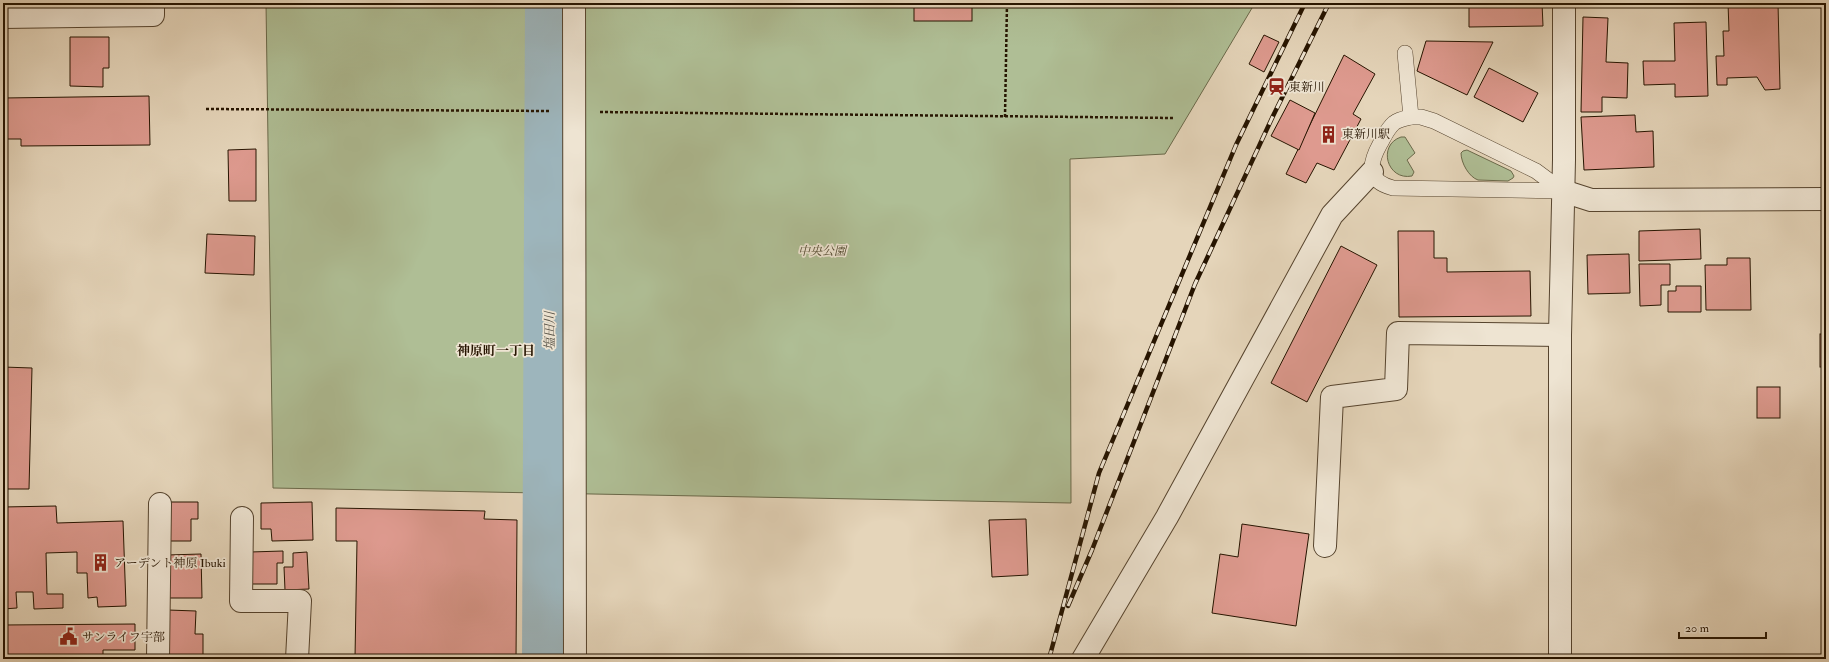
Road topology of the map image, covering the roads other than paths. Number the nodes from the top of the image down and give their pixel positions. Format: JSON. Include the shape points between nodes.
{"nodes":[{"id":1,"x":153,"y":3,"type":"edge"},
{"id":2,"x":574,"y":3,"type":"edge"},
{"id":3,"x":1564,"y":3,"type":"edge"},
{"id":4,"x":3,"y":17,"type":"edge"},
{"id":5,"x":1405,"y":53,"type":"dead end"},
{"id":6,"x":1412,"y":117,"type":"junction"},
{"id":7,"x":1372,"y":172,"type":"junction"},
{"id":8,"x":1564,"y":191,"type":"junction"},
{"id":9,"x":1826,"y":199,"type":"edge"},
{"id":10,"x":1560,"y":335,"type":"junction"},
{"id":11,"x":160,"y":504,"type":"dead end"},
{"id":12,"x":242,"y":518,"type":"dead end"},
{"id":13,"x":1324,"y":546,"type":"dead end"},
{"id":14,"x":158,"y":659,"type":"edge"},
{"id":15,"x":297,"y":659,"type":"edge"},
{"id":16,"x":575,"y":659,"type":"edge"},
{"id":17,"x":1083,"y":659,"type":"edge"},
{"id":18,"x":1560,"y":659,"type":"edge"}],
"edges":[{"from":1,"to":4,"type":"street","via":[[153,15]]},
{"from":2,"to":16,"type":"street"},
{"from":3,"to":8,"type":"street"},
{"from":5,"to":6,"type":"lane"},
{"from":6,"to":7,"type":"lane","via":[[1395,122],[1388,130],[1372,158]]},
{"from":6,"to":8,"type":"lane","via":[[1421,117],[1447,128],[1536,171]]},
{"from":7,"to":8,"type":"lane","via":[[1379,182],[1393,188]]},
{"from":7,"to":17,"type":"street","via":[[1332,215],[1167,517]]},
{"from":8,"to":9,"type":"street","via":[[1591,200]]},
{"from":8,"to":10,"type":"street"},
{"from":10,"to":13,"type":"street","via":[[1398,333],[1396,389],[1332,397]]},
{"from":10,"to":18,"type":"street"},
{"from":11,"to":14,"type":"street"},
{"from":12,"to":15,"type":"street","via":[[241,601],[300,601]]}]}
